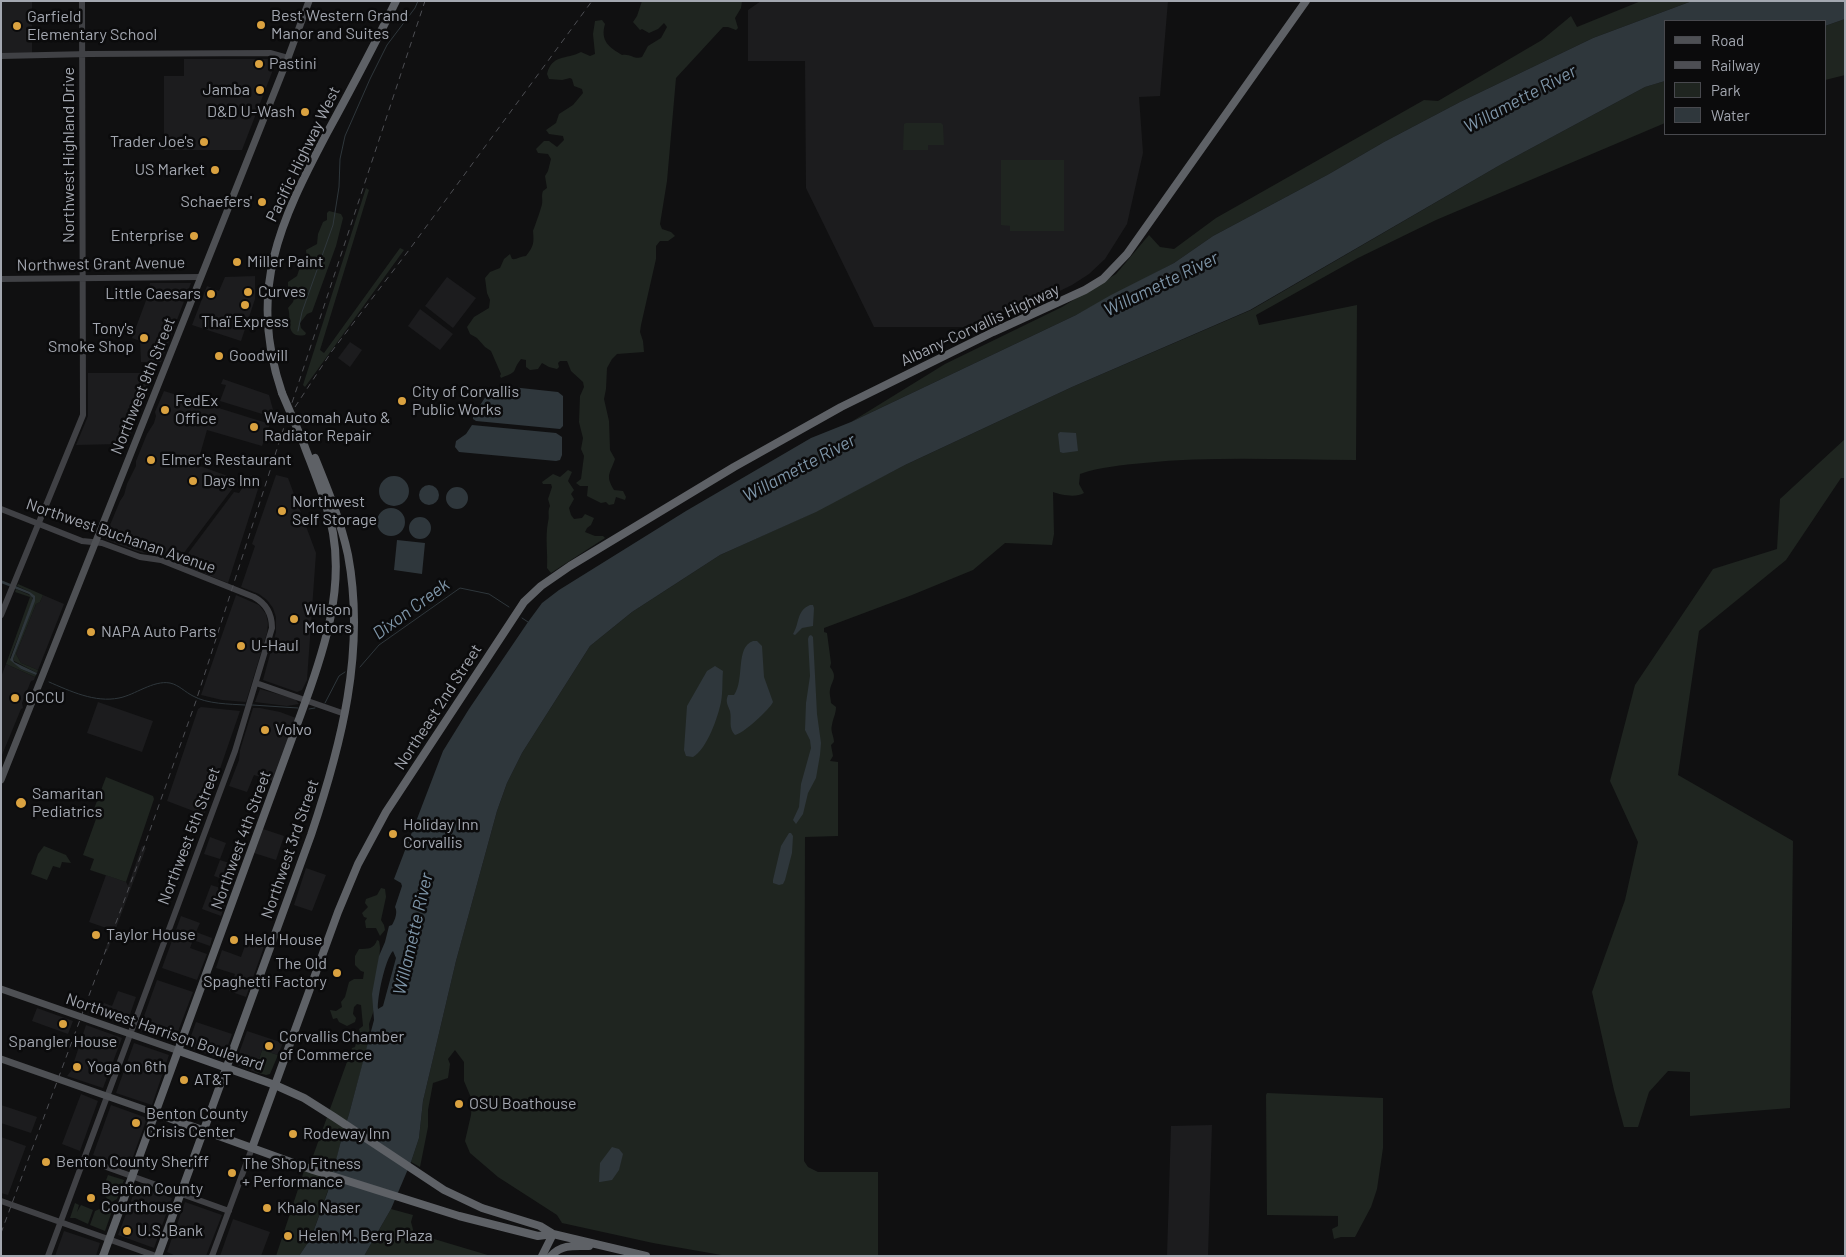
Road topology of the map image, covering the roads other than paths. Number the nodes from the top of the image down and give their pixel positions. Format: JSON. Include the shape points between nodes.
{"nodes":[{"id":1,"x":82,"y":1,"type":"edge"},
{"id":2,"x":309,"y":1,"type":"edge"},
{"id":3,"x":396,"y":1,"type":"edge"},
{"id":4,"x":1306,"y":1,"type":"edge"},
{"id":5,"x":82,"y":55,"type":"junction"},
{"id":6,"x":1,"y":56,"type":"edge"},
{"id":7,"x":288,"y":58,"type":"junction"},
{"id":8,"x":201,"y":277,"type":"junction"},
{"id":9,"x":82,"y":278,"type":"junction"},
{"id":10,"x":1,"y":279,"type":"edge"},
{"id":11,"x":303,"y":442,"type":"junction"},
{"id":12,"x":1,"y":509,"type":"edge"},
{"id":13,"x":38,"y":524,"type":"junction"},
{"id":14,"x":95,"y":543,"type":"junction"},
{"id":15,"x":570,"y":566,"type":"joint"},
{"id":16,"x":260,"y":600,"type":"joint"},
{"id":17,"x":1,"y":615,"type":"edge"},
{"id":18,"x":256,"y":683,"type":"junction"},
{"id":19,"x":306,"y":700,"type":"junction"},
{"id":20,"x":345,"y":714,"type":"junction"},
{"id":21,"x":1,"y":780,"type":"edge"},
{"id":22,"x":1,"y":989,"type":"edge"},
{"id":23,"x":130,"y":1034,"type":"junction"},
{"id":24,"x":178,"y":1051,"type":"junction"},
{"id":25,"x":1,"y":1060,"type":"edge"},
{"id":26,"x":226,"y":1068,"type":"junction"},
{"id":27,"x":275,"y":1085,"type":"junction"},
{"id":28,"x":107,"y":1096,"type":"junction"},
{"id":29,"x":155,"y":1113,"type":"junction"},
{"id":30,"x":203,"y":1130,"type":"junction"},
{"id":31,"x":252,"y":1148,"type":"junction"},
{"id":32,"x":84,"y":1159,"type":"junction"},
{"id":33,"x":132,"y":1176,"type":"junction"},
{"id":34,"x":180,"y":1194,"type":"junction"},
{"id":35,"x":1,"y":1201,"type":"edge"},
{"id":36,"x":229,"y":1211,"type":"junction"},
{"id":37,"x":61,"y":1222,"type":"junction"},
{"id":38,"x":553,"y":1234,"type":"junction"},
{"id":39,"x":109,"y":1239,"type":"junction"},
{"id":40,"x":596,"y":1245,"type":"junction"},
{"id":41,"x":48,"y":1256,"type":"edge"},
{"id":42,"x":103,"y":1256,"type":"edge"},
{"id":43,"x":157,"y":1256,"type":"edge"},
{"id":44,"x":212,"y":1256,"type":"edge"},
{"id":45,"x":542,"y":1256,"type":"edge"},
{"id":46,"x":551,"y":1256,"type":"edge"},
{"id":47,"x":646,"y":1256,"type":"edge"}],
"edges":[{"from":1,"to":5,"type":"street","name":"Northwest Highland Drive"},
{"from":2,"to":7,"type":"main road","name":"Northwest 9th Street"},
{"from":3,"to":11,"type":"highway","name":"Pacific Highway West","bridge":true,"via":[[303,179],[276,244],[268,316],[272,356],[282,393]]},
{"from":4,"to":15,"type":"highway","name":"Albany-Corvallis Highway","via":[[1127,254],[1103,279],[842,407],[734,467]]},
{"from":5,"to":6,"type":"street"},
{"from":5,"to":7,"type":"street","via":[[270,52]]},
{"from":5,"to":9,"type":"street","name":"Northwest Highland Drive"},
{"from":7,"to":8,"type":"main road","name":"Northwest 9th Street"},
{"from":8,"to":9,"type":"street","name":"Northwest Grant Avenue"},
{"from":8,"to":14,"type":"main road","name":"Northwest 9th Street"},
{"from":9,"to":10,"type":"street","name":"Northwest Grant Avenue"},
{"from":9,"to":13,"type":"street","name":"Northwest Highland Drive","via":[[83,414]]},
{"from":11,"to":19,"type":"highway","name":"Northwest 4th Street","via":[[329,515],[336,570],[327,634]]},
{"from":11,"to":20,"type":"highway","name":"Northwest 3rd Street","via":[[314,458],[335,508],[351,576],[353,652]]},
{"from":12,"to":13,"type":"street","name":"Northwest Buchanan Avenue"},
{"from":13,"to":14,"type":"street","name":"Northwest Buchanan Avenue"},
{"from":13,"to":17,"type":"street","name":"Northwest Highland Drive"},
{"from":14,"to":16,"type":"street","name":"Northwest Buchanan Avenue","via":[[161,560]]},
{"from":14,"to":21,"type":"main road","name":"Northwest 9th Street"},
{"from":15,"to":27,"type":"highway","name":"Northeast 2nd Street","via":[[532,594],[504,630],[386,812],[350,880]]},
{"from":16,"to":18,"type":"street","name":"Northwest 5th Street","via":[[269,612],[272,628]]},
{"from":18,"to":19,"type":"street"},
{"from":18,"to":23,"type":"street","name":"Northwest 5th Street","via":[[231,762]]},
{"from":19,"to":20,"type":"street"},
{"from":19,"to":24,"type":"highway","name":"Northwest 4th Street"},
{"from":20,"to":26,"type":"highway","name":"Northwest 3rd Street","via":[[320,808]]},
{"from":22,"to":23,"type":"main road","name":"Northwest Harrison Boulevard"},
{"from":23,"to":24,"type":"main road","name":"Northwest Harrison Boulevard"},
{"from":23,"to":28,"type":"street","name":"Northwest 5th Street"},
{"from":24,"to":26,"type":"highway","name":"Northwest Harrison Boulevard"},
{"from":24,"to":29,"type":"highway","name":"Northwest 4th Street"},
{"from":25,"to":28,"type":"main road"},
{"from":26,"to":27,"type":"highway","name":"Northwest Harrison Boulevard"},
{"from":26,"to":30,"type":"highway","name":"Northwest 3rd Street"},
{"from":27,"to":31,"type":"highway","name":"Northeast 2nd Street"},
{"from":27,"to":38,"type":"highway","name":"Northwest Harrison Boulevard","via":[[313,1103],[444,1190],[482,1208],[540,1226]]},
{"from":28,"to":29,"type":"main road"},
{"from":28,"to":32,"type":"street","name":"Northwest 5th Street"},
{"from":29,"to":30,"type":"highway"},
{"from":29,"to":33,"type":"highway","name":"Northwest 4th Street"},
{"from":30,"to":31,"type":"highway"},
{"from":30,"to":34,"type":"highway","name":"Northwest 3rd Street"},
{"from":31,"to":36,"type":"street"},
{"from":31,"to":38,"type":"highway","via":[[437,1209],[538,1236]]},
{"from":32,"to":33,"type":"street"},
{"from":32,"to":37,"type":"street","name":"Northwest 5th Street"},
{"from":33,"to":34,"type":"street"},
{"from":33,"to":39,"type":"highway","name":"Northwest 4th Street"},
{"from":34,"to":36,"type":"street"},
{"from":34,"to":43,"type":"highway","name":"Northwest 3rd Street"},
{"from":35,"to":37,"type":"street"},
{"from":36,"to":44,"type":"street"},
{"from":37,"to":39,"type":"street"},
{"from":37,"to":41,"type":"street","name":"Northwest 5th Street"},
{"from":38,"to":40,"type":"highway"},
{"from":38,"to":45,"type":"highway"},
{"from":39,"to":42,"type":"highway","name":"Northwest 4th Street"},
{"from":39,"to":43,"type":"street"},
{"from":40,"to":46,"type":"highway","via":[[566,1246]]},
{"from":40,"to":47,"type":"highway"}]}
